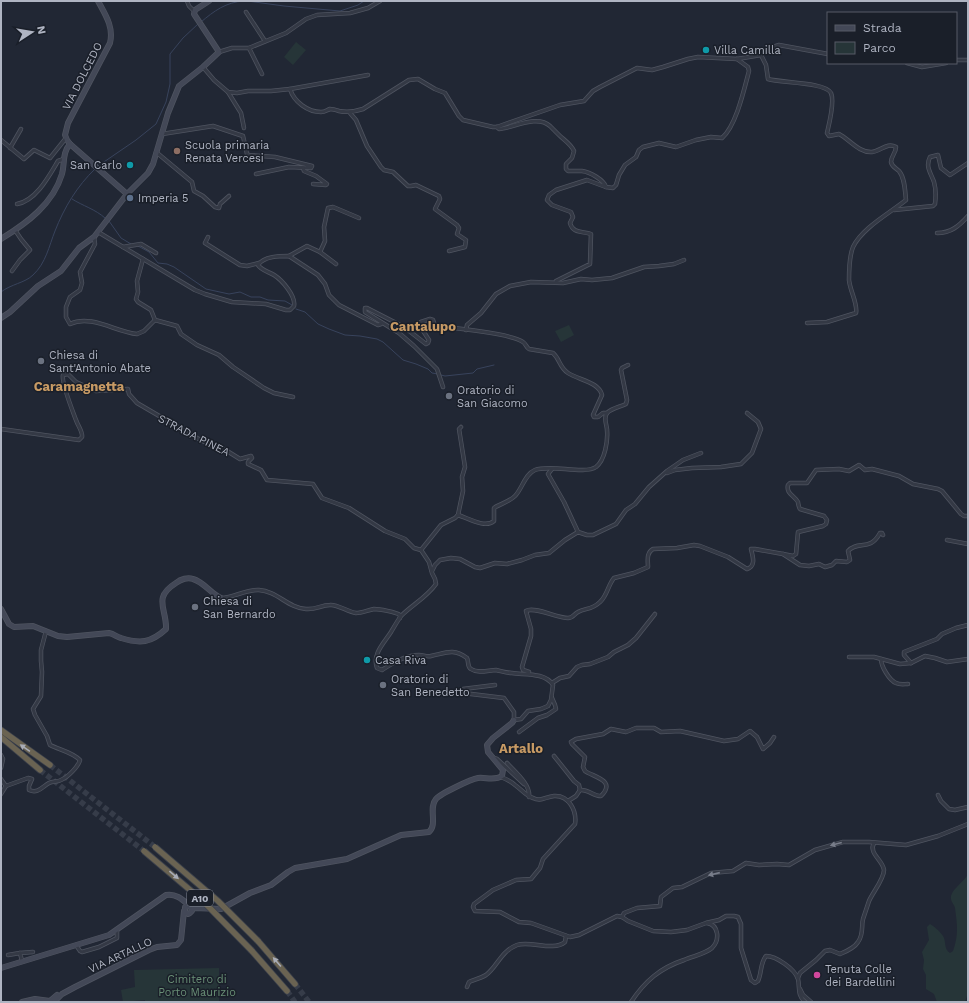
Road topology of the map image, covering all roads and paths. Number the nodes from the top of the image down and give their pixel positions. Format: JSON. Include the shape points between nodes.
{"nodes":[{"id":1,"x":98,"y":1,"type":"edge"},
{"id":2,"x":188,"y":1,"type":"edge"},
{"id":3,"x":209,"y":1,"type":"edge"},
{"id":4,"x":380,"y":1,"type":"edge"},
{"id":5,"x":194,"y":12,"type":"junction"},
{"id":6,"x":246,"y":12,"type":"dead end"},
{"id":7,"x":265,"y":41,"type":"junction"},
{"id":8,"x":249,"y":48,"type":"junction"},
{"id":9,"x":219,"y":52,"type":"junction"},
{"id":10,"x":761,"y":54,"type":"junction"},
{"id":11,"x":827,"y":54,"type":"edge"},
{"id":12,"x":737,"y":59,"type":"junction"},
{"id":13,"x":957,"y":60,"type":"edge"},
{"id":14,"x":968,"y":60,"type":"edge"},
{"id":15,"x":911,"y":64,"type":"edge"},
{"id":16,"x":940,"y":64,"type":"edge"},
{"id":17,"x":203,"y":67,"type":"junction"},
{"id":18,"x":262,"y":74,"type":"dead end"},
{"id":19,"x":368,"y":75,"type":"dead end"},
{"id":20,"x":290,"y":89,"type":"junction"},
{"id":21,"x":228,"y":92,"type":"junction"},
{"id":22,"x":350,"y":113,"type":"junction"},
{"id":23,"x":497,"y":127,"type":"junction"},
{"id":24,"x":244,"y":128,"type":"dead end"},
{"id":25,"x":21,"y":129,"type":"dead end"},
{"id":26,"x":162,"y":134,"type":"junction"},
{"id":27,"x":66,"y":138,"type":"junction"},
{"id":28,"x":1,"y":140,"type":"edge"},
{"id":29,"x":70,"y":144,"type":"junction"},
{"id":30,"x":10,"y":148,"type":"junction"},
{"id":31,"x":156,"y":152,"type":"junction"},
{"id":32,"x":64,"y":159,"type":"junction"},
{"id":33,"x":968,"y":163,"type":"edge"},
{"id":34,"x":303,"y":168,"type":"junction"},
{"id":35,"x":256,"y":174,"type":"dead end"},
{"id":36,"x":313,"y":184,"type":"dead end"},
{"id":37,"x":606,"y":187,"type":"junction"},
{"id":38,"x":127,"y":194,"type":"junction"},
{"id":39,"x":229,"y":196,"type":"dead end"},
{"id":40,"x":17,"y":204,"type":"dead end"},
{"id":41,"x":892,"y":210,"type":"junction"},
{"id":42,"x":968,"y":216,"type":"edge"},
{"id":43,"x":359,"y":218,"type":"dead end"},
{"id":44,"x":15,"y":230,"type":"junction"},
{"id":45,"x":98,"y":232,"type":"junction"},
{"id":46,"x":937,"y":233,"type":"dead end"},
{"id":47,"x":94,"y":237,"type":"junction"},
{"id":48,"x":208,"y":237,"type":"dead end"},
{"id":49,"x":1,"y":239,"type":"edge"},
{"id":50,"x":123,"y":247,"type":"junction"},
{"id":51,"x":449,"y":251,"type":"dead end"},
{"id":52,"x":320,"y":252,"type":"junction"},
{"id":53,"x":156,"y":253,"type":"dead end"},
{"id":54,"x":289,"y":256,"type":"junction"},
{"id":55,"x":143,"y":259,"type":"junction"},
{"id":56,"x":684,"y":260,"type":"dead end"},
{"id":57,"x":259,"y":263,"type":"junction"},
{"id":58,"x":336,"y":264,"type":"dead end"},
{"id":59,"x":12,"y":272,"type":"dead end"},
{"id":60,"x":554,"y":282,"type":"junction"},
{"id":61,"x":1,"y":318,"type":"edge"},
{"id":62,"x":154,"y":320,"type":"junction"},
{"id":63,"x":382,"y":323,"type":"junction"},
{"id":64,"x":807,"y":323,"type":"dead end"},
{"id":65,"x":466,"y":330,"type":"junction"},
{"id":66,"x":628,"y":365,"type":"dead end"},
{"id":67,"x":443,"y":387,"type":"dead end"},
{"id":68,"x":293,"y":397,"type":"dead end"},
{"id":69,"x":607,"y":413,"type":"junction"},
{"id":70,"x":747,"y":413,"type":"dead end"},
{"id":71,"x":461,"y":427,"type":"dead end"},
{"id":72,"x":1,"y":429,"type":"edge"},
{"id":73,"x":701,"y":453,"type":"dead end"},
{"id":74,"x":553,"y":468,"type":"junction"},
{"id":75,"x":662,"y":476,"type":"junction"},
{"id":76,"x":458,"y":515,"type":"junction"},
{"id":77,"x":968,"y":516,"type":"edge"},
{"id":78,"x":578,"y":532,"type":"junction"},
{"id":79,"x":883,"y":536,"type":"dead end"},
{"id":80,"x":947,"y":540,"type":"dead end"},
{"id":81,"x":968,"y":544,"type":"edge"},
{"id":82,"x":421,"y":550,"type":"junction"},
{"id":83,"x":783,"y":554,"type":"junction"},
{"id":84,"x":432,"y":571,"type":"junction"},
{"id":85,"x":221,"y":598,"type":"joint"},
{"id":86,"x":1,"y":609,"type":"edge"},
{"id":87,"x":655,"y":614,"type":"dead end"},
{"id":88,"x":400,"y":618,"type":"junction"},
{"id":89,"x":968,"y":625,"type":"edge"},
{"id":90,"x":46,"y":631,"type":"junction"},
{"id":91,"x":849,"y":657,"type":"dead end"},
{"id":92,"x":881,"y":659,"type":"junction"},
{"id":93,"x":968,"y":659,"type":"edge"},
{"id":94,"x":911,"y":662,"type":"junction"},
{"id":95,"x":534,"y":675,"type":"junction"},
{"id":96,"x":552,"y":683,"type":"junction"},
{"id":97,"x":908,"y":684,"type":"dead end"},
{"id":98,"x":495,"y":685,"type":"dead end"},
{"id":99,"x":552,"y":698,"type":"junction"},
{"id":100,"x":514,"y":720,"type":"junction"},
{"id":101,"x":1,"y":730,"type":"edge"},
{"id":102,"x":519,"y":732,"type":"dead end"},
{"id":103,"x":1,"y":737,"type":"edge"},
{"id":104,"x":774,"y":737,"type":"dead end"},
{"id":105,"x":1,"y":755,"type":"edge"},
{"id":106,"x":492,"y":756,"type":"junction"},
{"id":107,"x":554,"y":756,"type":"dead end"},
{"id":108,"x":507,"y":763,"type":"dead end"},
{"id":109,"x":50,"y":765,"type":"tunnel mouth"},
{"id":110,"x":1,"y":768,"type":"edge"},
{"id":111,"x":40,"y":770,"type":"tunnel mouth"},
{"id":112,"x":501,"y":777,"type":"junction"},
{"id":113,"x":1,"y":779,"type":"edge"},
{"id":114,"x":524,"y":784,"type":"junction"},
{"id":115,"x":6,"y":786,"type":"junction"},
{"id":116,"x":580,"y":790,"type":"junction"},
{"id":117,"x":1,"y":794,"type":"edge"},
{"id":118,"x":938,"y":795,"type":"dead end"},
{"id":119,"x":529,"y":797,"type":"junction"},
{"id":120,"x":568,"y":800,"type":"junction"},
{"id":121,"x":968,"y":807,"type":"edge"},
{"id":122,"x":968,"y":824,"type":"edge"},
{"id":123,"x":874,"y":843,"type":"junction"},
{"id":124,"x":155,"y":847,"type":"tunnel mouth"},
{"id":125,"x":144,"y":851,"type":"tunnel mouth"},
{"id":126,"x":188,"y":910,"type":"junction"},
{"id":127,"x":622,"y":917,"type":"junction"},
{"id":128,"x":706,"y":923,"type":"junction"},
{"id":129,"x":117,"y":929,"type":"junction"},
{"id":130,"x":566,"y":936,"type":"junction"},
{"id":131,"x":76,"y":945,"type":"junction"},
{"id":132,"x":33,"y":952,"type":"dead end"},
{"id":133,"x":20,"y":953,"type":"junction"},
{"id":134,"x":8,"y":955,"type":"dead end"},
{"id":135,"x":22,"y":961,"type":"junction"},
{"id":136,"x":1,"y":968,"type":"edge"},
{"id":137,"x":798,"y":979,"type":"junction"},
{"id":138,"x":295,"y":984,"type":"tunnel mouth"},
{"id":139,"x":75,"y":987,"type":"junction"},
{"id":140,"x":467,"y":987,"type":"dead end"},
{"id":141,"x":798,"y":987,"type":"junction"},
{"id":142,"x":287,"y":991,"type":"tunnel mouth"},
{"id":143,"x":22,"y":1002,"type":"edge"},
{"id":144,"x":54,"y":1002,"type":"edge"},
{"id":145,"x":631,"y":1002,"type":"edge"},
{"id":146,"x":805,"y":1002,"type":"edge"},
{"id":147,"x":811,"y":1002,"type":"edge"}],
"edges":[{"from":1,"to":27,"type":"street","name":"VIA DOLCEDO","via":[[110,24],[110,43],[68,123]]},
{"from":2,"to":5,"type":"street","via":[[188,6]]},
{"from":3,"to":5,"type":"street"},
{"from":4,"to":7,"type":"street","via":[[368,8],[350,13],[310,17],[286,33]]},
{"from":5,"to":9,"type":"street"},
{"from":6,"to":7,"type":"street"},
{"from":7,"to":8,"type":"street"},
{"from":8,"to":9,"type":"street","via":[[232,48]]},
{"from":8,"to":18,"type":"street"},
{"from":9,"to":17,"type":"street"},
{"from":10,"to":11,"type":"street","via":[[779,45]]},
{"from":10,"to":12,"type":"street"},
{"from":10,"to":41,"type":"street","via":[[768,80],[806,83],[827,88],[831,94],[832,110],[827,133],[829,136],[839,134],[861,149],[872,152],[887,146],[896,147],[891,163],[902,176],[906,200]]},
{"from":12,"to":23,"type":"street","via":[[698,57],[652,70],[637,68],[593,91],[584,101],[560,105]]},
{"from":12,"to":37,"type":"street","via":[[748,67],[749,71],[732,127],[722,138],[696,140],[676,147],[660,143],[640,148],[636,157],[625,165],[615,187]]},
{"from":13,"to":14,"type":"street"},
{"from":15,"to":16,"type":"street","via":[[922,67]]},
{"from":17,"to":21,"type":"street"},
{"from":17,"to":26,"type":"street","via":[[179,86]]},
{"from":19,"to":20,"type":"street"},
{"from":20,"to":21,"type":"street"},
{"from":20,"to":22,"type":"street","via":[[298,102],[312,110],[323,112],[331,109]]},
{"from":21,"to":24,"type":"street","via":[[241,113]]},
{"from":22,"to":23,"type":"street","via":[[363,109],[408,80],[418,79],[445,93],[463,120]]},
{"from":22,"to":51,"type":"street","via":[[356,120],[367,146],[384,170],[393,172],[408,186],[416,185],[439,196],[435,208],[457,225],[458,234],[466,240],[465,247]]},
{"from":23,"to":37,"type":"street","via":[[500,129],[523,123],[546,123],[570,144],[574,151],[566,164],[566,169],[588,173],[604,182]]},
{"from":25,"to":30,"type":"street"},
{"from":26,"to":31,"type":"street"},
{"from":26,"to":34,"type":"street","via":[[213,126],[243,136],[249,155],[275,157],[312,166]]},
{"from":27,"to":29,"type":"street"},
{"from":27,"to":30,"type":"street","name":"VIA DOLCEDO","via":[[50,158],[34,150],[24,159]]},
{"from":28,"to":30,"type":"street","name":"VIA DOLCEDO"},
{"from":29,"to":32,"type":"street"},
{"from":29,"to":38,"type":"street"},
{"from":31,"to":38,"type":"street","via":[[148,173]]},
{"from":31,"to":39,"type":"street","via":[[187,177],[192,182],[194,190],[215,207],[219,208]]},
{"from":32,"to":40,"type":"street","via":[[58,161],[35,194]]},
{"from":32,"to":44,"type":"street","via":[[62,173],[49,199],[38,212]]},
{"from":33,"to":41,"type":"street","via":[[950,175],[941,168],[938,155],[930,157],[929,172],[936,190],[935,204]]},
{"from":34,"to":35,"type":"street","via":[[289,167]]},
{"from":34,"to":36,"type":"street","via":[[327,184]]},
{"from":37,"to":60,"type":"street","via":[[587,180],[556,190],[549,196],[547,200],[550,204],[571,212],[573,217],[570,224],[573,229],[591,234],[590,264]]},
{"from":38,"to":45,"type":"street"},
{"from":41,"to":64,"type":"street","via":[[870,227],[853,246],[850,288],[857,308],[856,313],[827,322]]},
{"from":42,"to":46,"type":"street","via":[[964,222],[947,232]]},
{"from":43,"to":52,"type":"street","via":[[328,208],[324,227],[325,241]]},
{"from":44,"to":49,"type":"street"},
{"from":44,"to":59,"type":"street","via":[[30,250]]},
{"from":45,"to":47,"type":"street"},
{"from":45,"to":50,"type":"street"},
{"from":47,"to":61,"type":"street","via":[[79,248],[59,273],[38,286]]},
{"from":47,"to":62,"type":"street","via":[[95,244],[80,272],[80,290],[70,297],[66,307],[66,317],[70,324],[92,322],[137,334],[144,331]]},
{"from":48,"to":57,"type":"street","via":[[205,243],[240,265]]},
{"from":50,"to":53,"type":"street","via":[[140,244]]},
{"from":50,"to":55,"type":"street"},
{"from":52,"to":54,"type":"street","via":[[306,246]]},
{"from":52,"to":58,"type":"street"},
{"from":54,"to":57,"type":"street","via":[[266,259]]},
{"from":54,"to":63,"type":"street","via":[[318,275],[329,295],[339,305],[378,325]]},
{"from":55,"to":57,"type":"street","via":[[205,294],[232,302],[266,304],[286,310],[292,308],[295,301],[288,290],[277,278],[258,266]]},
{"from":55,"to":62,"type":"street","via":[[137,281],[136,299],[151,310]]},
{"from":56,"to":60,"type":"street","via":[[644,267],[612,278]]},
{"from":60,"to":65,"type":"street","via":[[516,284],[504,289],[468,324]]},
{"from":62,"to":68,"type":"street","via":[[177,326],[181,334],[197,346],[219,355],[264,388]]},
{"from":63,"to":65,"type":"street","via":[[365,312],[365,308],[404,327],[426,344],[429,340],[418,323],[430,319],[435,326]]},
{"from":63,"to":67,"type":"street","via":[[409,341],[434,365]]},
{"from":65,"to":69,"type":"street","via":[[517,339],[524,342],[529,349],[553,353],[560,366],[568,373],[600,390],[602,395],[593,415],[596,418]]},
{"from":66,"to":69,"type":"street","via":[[621,370],[626,404]]},
{"from":69,"to":74,"type":"street","via":[[606,444],[596,467],[586,470]]},
{"from":70,"to":75,"type":"street","via":[[758,422],[761,429],[752,453],[742,463],[675,470]]},
{"from":71,"to":76,"type":"street","via":[[459,429],[464,467]]},
{"from":72,"to":82,"type":"street","name":"STRADA PINEA","via":[[78,440],[82,438],[83,433],[76,420],[62,375],[68,374],[76,382],[96,391],[128,389],[137,403],[196,438],[212,446],[219,446],[240,459],[251,456],[248,464],[261,470],[267,480],[312,484],[322,498],[348,508]]},
{"from":73,"to":75,"type":"street","via":[[683,460]]},
{"from":74,"to":76,"type":"street","via":[[535,470],[530,474],[514,496],[494,508],[492,522],[482,524]]},
{"from":74,"to":78,"type":"street","via":[[548,474]]},
{"from":75,"to":78,"type":"street","via":[[636,504],[626,510],[616,524],[592,535]]},
{"from":76,"to":82,"type":"street","via":[[441,525]]},
{"from":77,"to":83,"type":"street","via":[[961,514],[942,491],[913,484],[898,476],[864,469],[859,465],[849,471],[816,470],[807,483],[790,483],[787,488],[800,509],[823,516],[827,522],[823,526],[798,532],[796,554]]},
{"from":78,"to":84,"type":"street","via":[[549,553],[480,568],[451,558],[440,560]]},
{"from":79,"to":83,"type":"street","via":[[880,533],[875,541],[849,550],[850,560],[847,562],[836,561],[826,567],[818,564],[800,565]]},
{"from":80,"to":81,"type":"street"},
{"from":82,"to":84,"type":"street"},
{"from":83,"to":95,"type":"street","via":[[752,549],[753,564],[747,569],[728,557],[694,544],[653,550],[648,556],[648,567],[614,578],[600,603],[589,609],[579,611],[568,618],[528,610],[526,614],[531,636],[522,666],[523,670]]},
{"from":84,"to":88,"type":"street","via":[[436,582],[433,588]]},
{"from":85,"to":88,"type":"street","via":[[250,590],[261,590],[280,596],[289,604],[301,609],[331,605],[355,613],[377,609],[397,613]]},
{"from":85,"to":90,"type":"street","via":[[215,596],[201,582],[193,579],[181,580],[171,586],[163,599],[166,629],[148,642],[120,638],[109,633],[67,637]]},
{"from":86,"to":90,"type":"street","via":[[9,624],[14,627],[33,626]]},
{"from":87,"to":96,"type":"street","via":[[628,645],[608,657],[577,667],[569,676]]},
{"from":88,"to":95,"type":"street","via":[[378,653],[376,664],[379,669],[382,670],[391,663],[406,658],[450,651],[466,658],[473,670]]},
{"from":89,"to":94,"type":"street","via":[[904,652]]},
{"from":90,"to":115,"type":"street","via":[[41,650],[41,696],[33,708],[50,745],[76,756],[80,760],[79,764],[62,780],[48,784],[40,790],[29,790],[32,782],[30,778]]},
{"from":91,"to":92,"type":"street"},
{"from":92,"to":94,"type":"street","via":[[900,664]]},
{"from":92,"to":97,"type":"street","via":[[893,682],[900,685]]},
{"from":93,"to":94,"type":"street","via":[[947,662],[925,656]]},
{"from":95,"to":96,"type":"street"},
{"from":96,"to":99,"type":"street"},
{"from":98,"to":100,"type":"street","via":[[463,689],[462,692],[506,699],[514,712]]},
{"from":99,"to":100,"type":"street","via":[[545,707],[528,711],[521,719]]},
{"from":99,"to":102,"type":"street","via":[[556,710],[538,718]]},
{"from":100,"to":106,"type":"street","via":[[490,741],[487,747]]},
{"from":109,"to":101,"type":"highway","one_way":true},
{"from":103,"to":111,"type":"highway"},
{"from":104,"to":116,"type":"street","via":[[763,749],[757,737],[750,731],[738,739],[724,741],[680,732],[661,732],[652,728],[636,728],[626,732],[611,729],[603,734],[574,739],[572,744],[585,757],[584,771],[599,777],[606,786],[601,796]]},
{"from":105,"to":110,"type":"street"},
{"from":106,"to":112,"type":"street","via":[[502,770]]},
{"from":106,"to":114,"type":"street"},
{"from":107,"to":116,"type":"street","via":[[579,785]]},
{"from":108,"to":114,"type":"street","via":[[523,779]]},
{"from":112,"to":119,"type":"street"},
{"from":112,"to":126,"type":"street","via":[[474,779],[437,798],[433,805],[432,828],[429,832],[401,835],[347,859],[294,868],[271,885],[250,893],[222,909]]},
{"from":113,"to":115,"type":"street"},
{"from":114,"to":119,"type":"street","via":[[529,790]]},
{"from":115,"to":117,"type":"street"},
{"from":116,"to":120,"type":"street","via":[[576,796]]},
{"from":118,"to":121,"type":"street","via":[[949,810]]},
{"from":119,"to":120,"type":"street","via":[[539,800],[558,796]]},
{"from":120,"to":130,"type":"street","via":[[575,814],[575,824],[543,859],[534,877],[529,880],[516,880],[493,890],[473,907],[478,912],[500,912],[519,922],[531,923]]},
{"from":122,"to":123,"type":"street","via":[[912,844]]},
{"from":123,"to":127,"type":"street","one_way":true,"via":[[843,842],[815,850],[789,865],[746,863],[731,872],[711,873],[673,888],[661,897],[660,906],[637,908],[624,913]]},
{"from":123,"to":137,"type":"street","via":[[874,853],[884,871],[864,917],[863,933],[859,942],[840,954],[825,951],[800,973]]},
{"from":138,"to":124,"type":"highway","number":"A10","one_way":true,"bridge":true,"via":[[258,941],[218,901]]},
{"from":125,"to":142,"type":"highway","number":"A10","one_way":true,"bridge":true,"via":[[202,901],[252,951]]},
{"from":126,"to":129,"type":"street","via":[[179,898],[169,894]]},
{"from":126,"to":139,"type":"street","name":"VIA ARTALLO","via":[[181,940],[177,945],[149,950]]},
{"from":127,"to":128,"type":"street","via":[[653,931],[687,930]]},
{"from":127,"to":130,"type":"street","via":[[615,917],[575,936]]},
{"from":128,"to":137,"type":"street","via":[[730,915],[738,917],[742,929],[740,948],[753,982],[758,981],[760,967],[766,956],[772,956],[790,967]]},
{"from":128,"to":145,"type":"street","via":[[713,925],[717,931],[714,947],[672,964],[653,975]]},
{"from":129,"to":131,"type":"street","via":[[104,937]]},
{"from":129,"to":131,"type":"street","via":[[117,938],[99,947],[82,952]]},
{"from":130,"to":140,"type":"street","via":[[565,942],[558,946],[517,945],[500,956],[485,976],[469,982]]},
{"from":131,"to":135,"type":"street"},
{"from":132,"to":133,"type":"street"},
{"from":133,"to":134,"type":"street"},
{"from":133,"to":135,"type":"street"},
{"from":135,"to":136,"type":"street"},
{"from":137,"to":141,"type":"street"},
{"from":139,"to":143,"type":"street","via":[[67,989],[50,1001],[35,999]]},
{"from":139,"to":144,"type":"street","name":"VIA ARTALLO"},
{"from":141,"to":146,"type":"street","via":[[800,997]]},
{"from":141,"to":147,"type":"street"}]}
